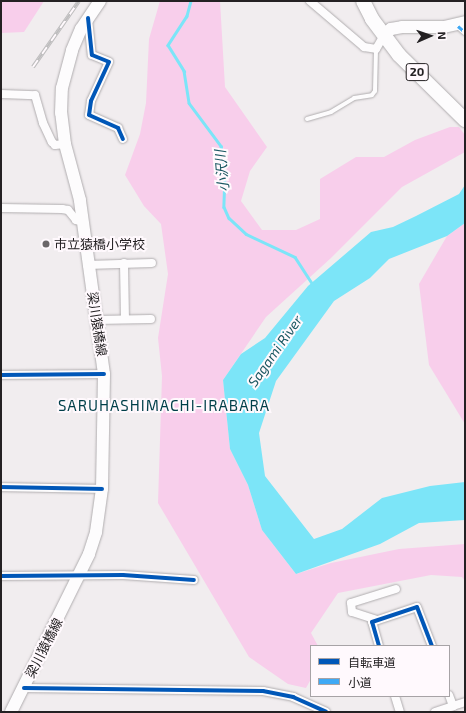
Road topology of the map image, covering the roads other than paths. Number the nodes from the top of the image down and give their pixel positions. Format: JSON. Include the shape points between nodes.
{"nodes":[{"id":1,"x":310,"y":1,"type":"edge"},
{"id":2,"x":363,"y":1,"type":"edge"},
{"id":3,"x":93,"y":7,"type":"edge"},
{"id":4,"x":463,"y":27,"type":"edge"},
{"id":5,"x":384,"y":35,"type":"junction"},
{"id":6,"x":376,"y":49,"type":"junction"},
{"id":7,"x":1,"y":94,"type":"edge"},
{"id":8,"x":307,"y":119,"type":"dead end"},
{"id":9,"x":465,"y":120,"type":"edge"},
{"id":10,"x":123,"y":139,"type":"dead end"},
{"id":11,"x":65,"y":144,"type":"junction"},
{"id":12,"x":1,"y":208,"type":"edge"},
{"id":13,"x":83,"y":222,"type":"junction"},
{"id":14,"x":124,"y":263,"type":"junction"},
{"id":15,"x":152,"y":263,"type":"dead end"},
{"id":16,"x":87,"y":265,"type":"junction"},
{"id":17,"x":125,"y":318,"type":"junction"},
{"id":18,"x":151,"y":319,"type":"dead end"},
{"id":19,"x":96,"y":320,"type":"junction"},
{"id":20,"x":104,"y":374,"type":"junction"},
{"id":21,"x":1,"y":375,"type":"edge"},
{"id":22,"x":1,"y":487,"type":"edge"},
{"id":23,"x":102,"y":489,"type":"junction"},
{"id":24,"x":1,"y":576,"type":"edge"},
{"id":25,"x":79,"y":576,"type":"junction"},
{"id":26,"x":194,"y":580,"type":"dead end"},
{"id":27,"x":396,"y":589,"type":"dead end"},
{"id":28,"x":377,"y":620,"type":"junction"},
{"id":29,"x":379,"y":645,"type":"edge"},
{"id":30,"x":432,"y":645,"type":"edge"},
{"id":31,"x":24,"y":688,"type":"junction"},
{"id":32,"x":395,"y":697,"type":"edge"},
{"id":33,"x":450,"y":697,"type":"edge"},
{"id":34,"x":465,"y":702,"type":"edge"},
{"id":35,"x":453,"y":706,"type":"junction"},
{"id":36,"x":319,"y":710,"type":"edge"},
{"id":37,"x":11,"y":712,"type":"edge"},
{"id":38,"x":326,"y":712,"type":"edge"},
{"id":39,"x":400,"y":712,"type":"edge"},
{"id":40,"x":435,"y":712,"type":"edge"}],
"edges":[{"from":1,"to":6,"type":"street","via":[[364,47]]},
{"from":2,"to":5,"type":"highway","number":"20"},
{"from":3,"to":10,"type":"street","via":[[92,54],[109,62],[92,101],[89,115],[118,128]]},
{"from":3,"to":11,"type":"main road","name":"梁川猿橋線","via":[[76,41],[64,76],[61,113]]},
{"from":4,"to":5,"type":"main road","via":[[402,26],[391,29]]},
{"from":5,"to":6,"type":"street"},
{"from":5,"to":9,"type":"highway","number":"20","via":[[399,55]]},
{"from":6,"to":8,"type":"lane","via":[[375,91],[343,103],[331,112]]},
{"from":7,"to":11,"type":"street","via":[[35,96],[52,142],[54,145]]},
{"from":11,"to":13,"type":"main road","name":"梁川猿橋線"},
{"from":12,"to":13,"type":"street","via":[[68,210],[76,220]]},
{"from":13,"to":16,"type":"main road","name":"梁川猿橋線"},
{"from":14,"to":15,"type":"street"},
{"from":14,"to":16,"type":"street"},
{"from":14,"to":17,"type":"street"},
{"from":16,"to":19,"type":"main road","name":"梁川猿橋線"},
{"from":17,"to":18,"type":"street"},
{"from":17,"to":19,"type":"street"},
{"from":19,"to":20,"type":"main road","name":"梁川猿橋線"},
{"from":20,"to":21,"type":"street"},
{"from":20,"to":23,"type":"main road","name":"梁川猿橋線"},
{"from":22,"to":23,"type":"street"},
{"from":23,"to":25,"type":"main road","name":"梁川猿橋線","via":[[96,532]]},
{"from":24,"to":25,"type":"street"},
{"from":25,"to":26,"type":"street"},
{"from":25,"to":31,"type":"main road","name":"梁川猿橋線"},
{"from":27,"to":28,"type":"street","via":[[352,603],[352,612]]},
{"from":28,"to":29,"type":"street","via":[[372,622]]},
{"from":28,"to":30,"type":"street","via":[[417,608]]},
{"from":31,"to":36,"type":"street","via":[[263,691],[293,697]]},
{"from":31,"to":37,"type":"main road","name":"梁川猿橋線"},
{"from":32,"to":39,"type":"street"},
{"from":33,"to":35,"type":"street"},
{"from":34,"to":35,"type":"street"},
{"from":35,"to":40,"type":"street"},
{"from":36,"to":38,"type":"street"}]}
